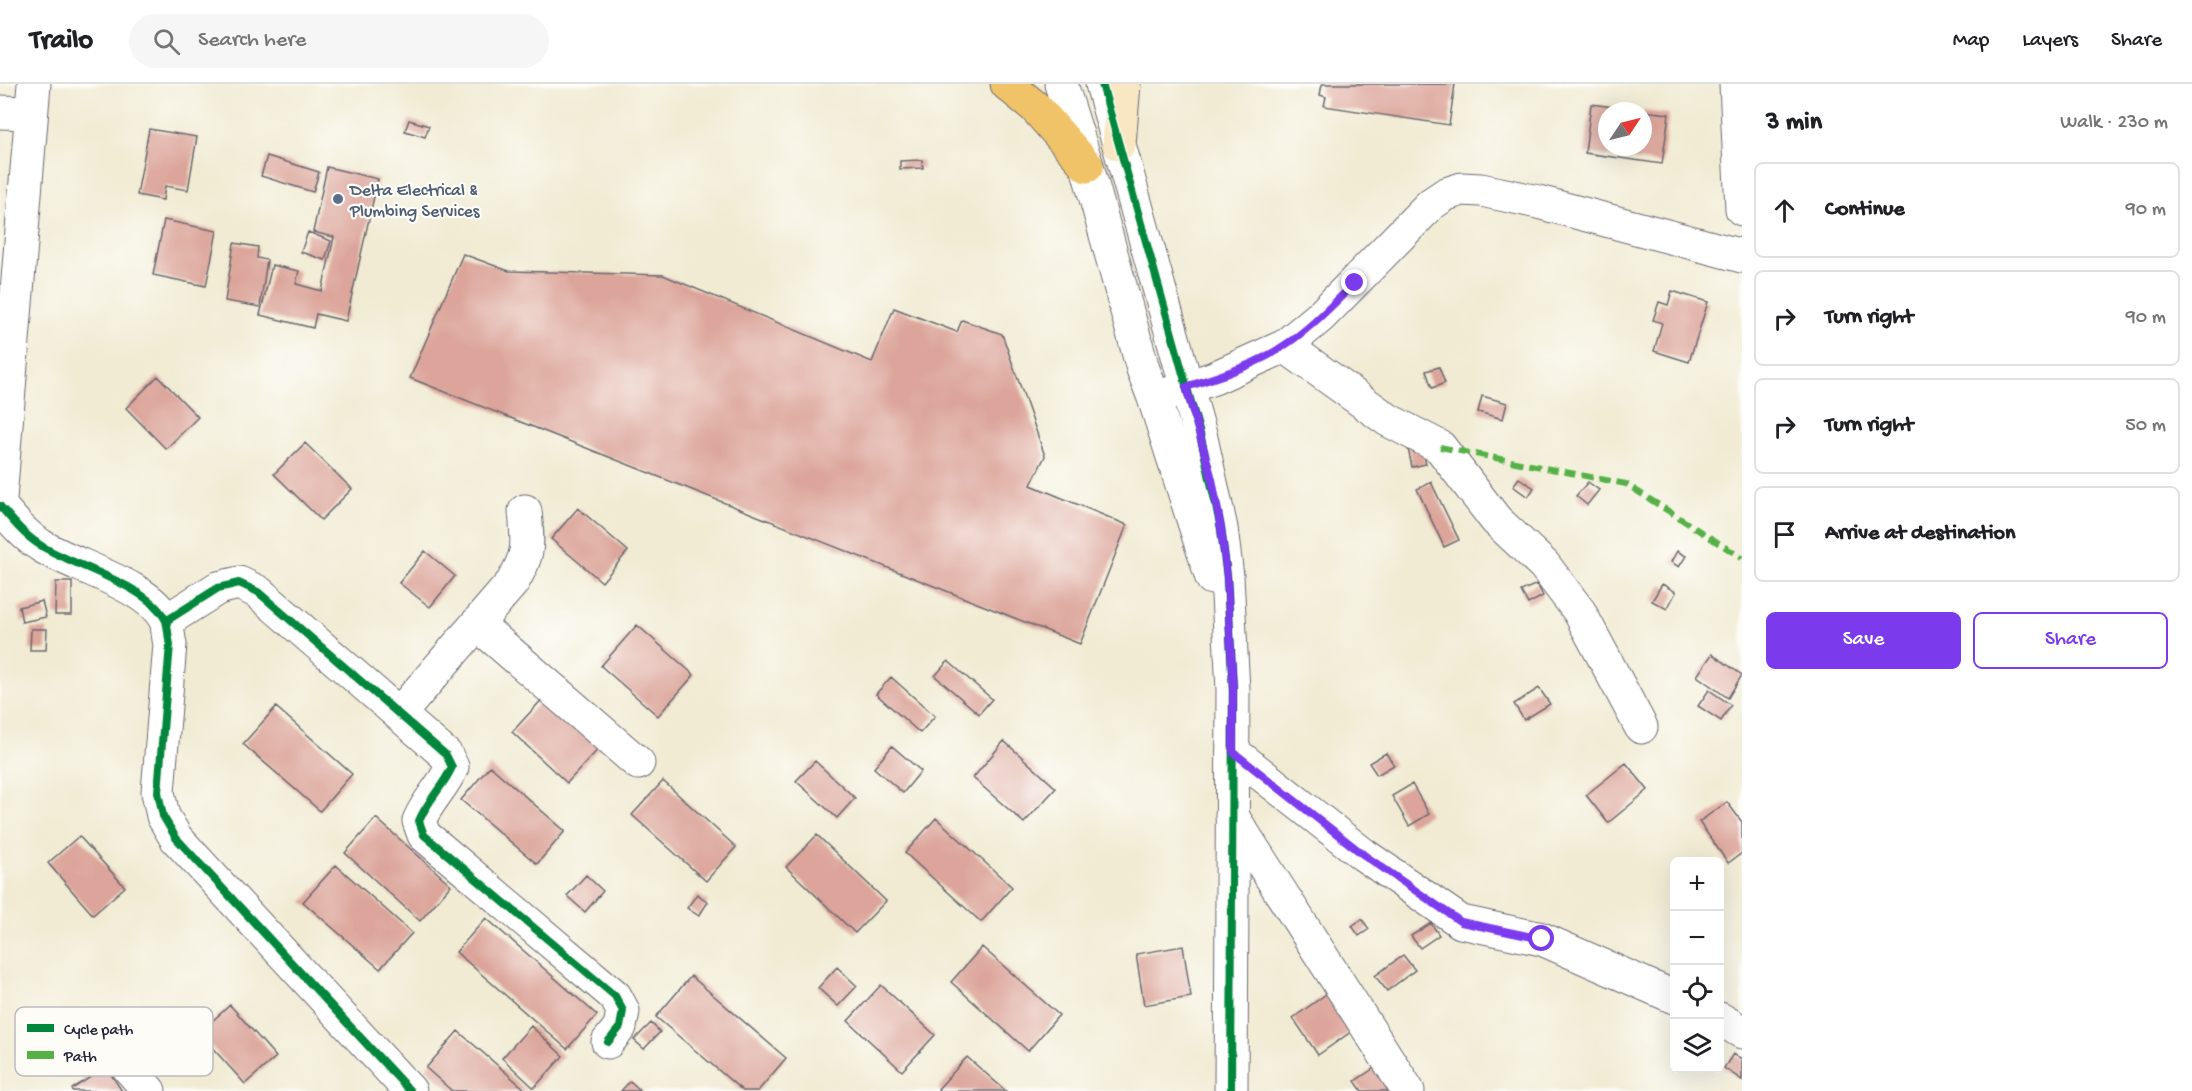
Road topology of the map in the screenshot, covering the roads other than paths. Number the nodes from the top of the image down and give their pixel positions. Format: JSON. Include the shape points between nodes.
{"nodes":[{"id":1,"x":1007,"y":84,"type":"edge"},
{"id":2,"x":1061,"y":84,"type":"edge"},
{"id":3,"x":1102,"y":84,"type":"edge"},
{"id":4,"x":1124,"y":84,"type":"edge"},
{"id":5,"x":1736,"y":84,"type":"edge"},
{"id":6,"x":22,"y":103,"type":"edge"},
{"id":7,"x":1119,"y":144,"type":"junction"},
{"id":8,"x":1086,"y":166,"type":"junction"},
{"id":9,"x":1742,"y":209,"type":"edge"},
{"id":10,"x":1742,"y":256,"type":"edge"},
{"id":11,"x":1285,"y":346,"type":"junction"},
{"id":12,"x":1186,"y":387,"type":"junction"},
{"id":13,"x":1154,"y":398,"type":"junction"},
{"id":14,"x":2,"y":460,"type":"edge"},
{"id":15,"x":0,"y":499,"type":"edge"},
{"id":16,"x":0,"y":506,"type":"edge"},
{"id":17,"x":525,"y":511,"type":"dead end"},
{"id":18,"x":165,"y":621,"type":"junction"},
{"id":19,"x":477,"y":624,"type":"junction"},
{"id":20,"x":1230,"y":659,"type":"junction"},
{"id":21,"x":399,"y":714,"type":"junction"},
{"id":22,"x":1641,"y":727,"type":"dead end"},
{"id":23,"x":1233,"y":752,"type":"junction"},
{"id":24,"x":638,"y":763,"type":"dead end"},
{"id":25,"x":1232,"y":816,"type":"junction"},
{"id":26,"x":1670,"y":995,"type":"edge"},
{"id":27,"x":1724,"y":1022,"type":"edge"},
{"id":28,"x":1742,"y":1032,"type":"edge"},
{"id":29,"x":608,"y":1042,"type":"dead end"},
{"id":30,"x":136,"y":1076,"type":"edge"},
{"id":31,"x":149,"y":1091,"type":"edge"},
{"id":32,"x":410,"y":1091,"type":"edge"},
{"id":33,"x":1231,"y":1091,"type":"edge"},
{"id":34,"x":1407,"y":1091,"type":"edge"}],
"edges":[{"from":1,"to":8,"type":"highway","via":[[1035,107]]},
{"from":2,"to":8,"type":"street"},
{"from":3,"to":7,"type":"street"},
{"from":4,"to":7,"type":"main road"},
{"from":5,"to":9,"type":"street"},
{"from":6,"to":14,"type":"street"},
{"from":7,"to":12,"type":"street"},
{"from":8,"to":13,"type":"street"},
{"from":10,"to":11,"type":"street","via":[[1538,202],[1462,189],[1431,204],[1338,300]]},
{"from":11,"to":12,"type":"street"},
{"from":11,"to":22,"type":"street","via":[[1388,420],[1440,447],[1496,520],[1544,566],[1579,611]]},
{"from":12,"to":13,"type":"street"},
{"from":12,"to":20,"type":"street","via":[[1212,479],[1221,528]]},
{"from":13,"to":20,"type":"street","via":[[1211,573]]},
{"from":14,"to":15,"type":"street"},
{"from":16,"to":18,"type":"street","via":[[39,545],[113,578],[149,601]]},
{"from":17,"to":19,"type":"street","via":[[526,560]]},
{"from":18,"to":21,"type":"street","via":[[218,588],[239,583],[258,592]]},
{"from":18,"to":32,"type":"street","via":[[170,644],[158,792],[163,816],[176,838]]},
{"from":19,"to":21,"type":"street"},
{"from":19,"to":24,"type":"street"},
{"from":20,"to":23,"type":"street"},
{"from":21,"to":29,"type":"street","via":[[446,755],[452,767],[419,821],[424,835],[615,996],[623,1011],[620,1027]]},
{"from":23,"to":25,"type":"street"},
{"from":23,"to":26,"type":"street","via":[[1364,855],[1461,922],[1542,939]]},
{"from":25,"to":33,"type":"street"},
{"from":25,"to":34,"type":"street"},
{"from":27,"to":28,"type":"street"},
{"from":30,"to":31,"type":"street"}]}
